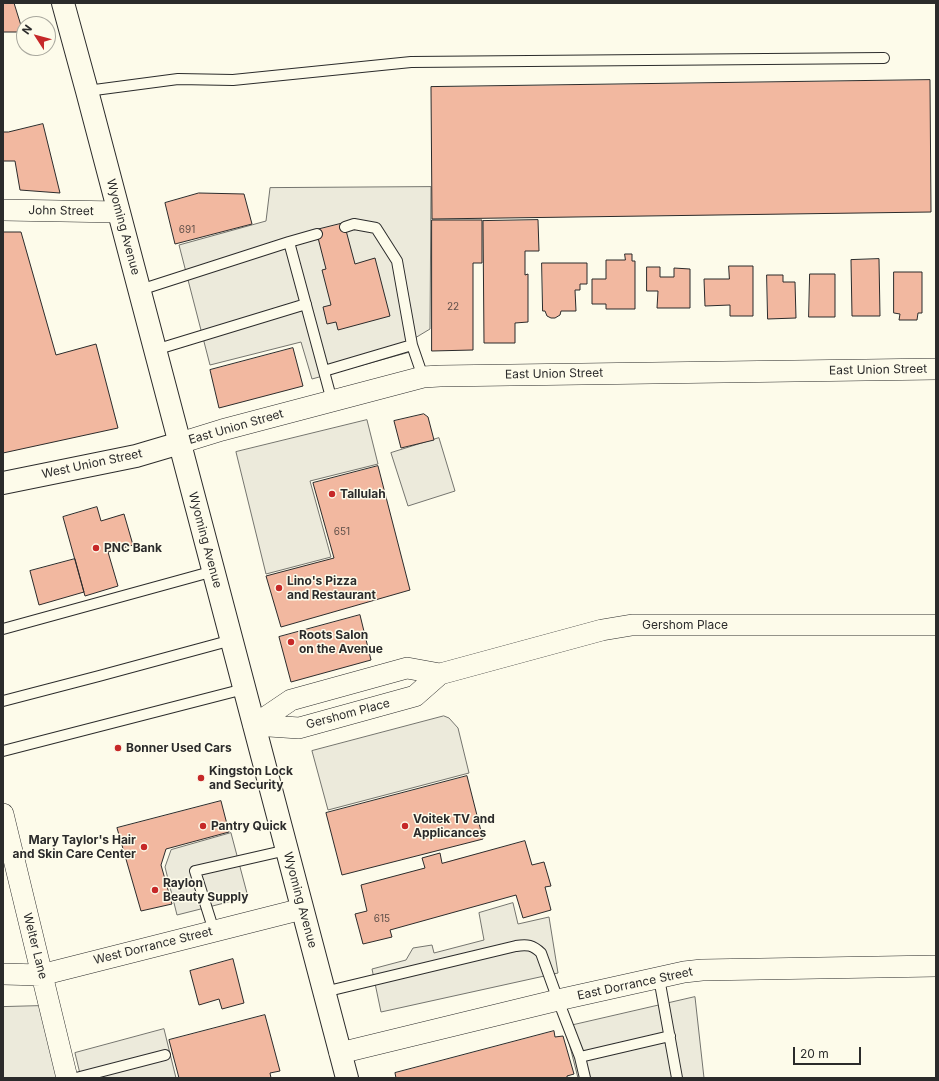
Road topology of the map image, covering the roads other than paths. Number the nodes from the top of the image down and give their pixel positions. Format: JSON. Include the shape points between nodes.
{"nodes":[{"id":1,"x":63,"y":3,"type":"edge"},
{"id":2,"x":884,"y":58,"type":"dead end"},
{"id":3,"x":87,"y":91,"type":"junction"},
{"id":4,"x":3,"y":210,"type":"edge"},
{"id":5,"x":119,"y":212,"type":"junction"},
{"id":6,"x":345,"y":227,"type":"dead end"},
{"id":7,"x":317,"y":234,"type":"dead end"},
{"id":8,"x":289,"y":242,"type":"junction"},
{"id":9,"x":140,"y":290,"type":"junction"},
{"id":10,"x":306,"y":304,"type":"junction"},
{"id":11,"x":412,"y":345,"type":"junction"},
{"id":12,"x":155,"y":350,"type":"junction"},
{"id":13,"x":936,"y":369,"type":"edge"},
{"id":14,"x":324,"y":371,"type":"junction"},
{"id":15,"x":423,"y":377,"type":"junction"},
{"id":16,"x":332,"y":401,"type":"junction"},
{"id":17,"x":180,"y":443,"type":"junction"},
{"id":18,"x":3,"y":483,"type":"edge"},
{"id":19,"x":214,"y":571,"type":"junction"},
{"id":20,"x":936,"y":625,"type":"edge"},
{"id":21,"x":3,"y":629,"type":"edge"},
{"id":22,"x":232,"y":640,"type":"junction"},
{"id":23,"x":440,"y":674,"type":"junction"},
{"id":24,"x":244,"y":689,"type":"junction"},
{"id":25,"x":3,"y":701,"type":"edge"},
{"id":26,"x":254,"y":725,"type":"junction"},
{"id":27,"x":3,"y":751,"type":"edge"},
{"id":28,"x":3,"y":814,"type":"edge"},
{"id":29,"x":287,"y":850,"type":"junction"},
{"id":30,"x":302,"y":908,"type":"junction"},
{"id":31,"x":214,"y":931,"type":"junction"},
{"id":32,"x":936,"y":966,"type":"edge"},
{"id":33,"x":3,"y":974,"type":"edge"},
{"id":34,"x":41,"y":975,"type":"junction"},
{"id":35,"x":660,"y":978,"type":"junction"},
{"id":36,"x":324,"y":992,"type":"junction"},
{"id":37,"x":558,"y":1000,"type":"junction"},
{"id":38,"x":670,"y":1036,"type":"junction"},
{"id":39,"x":340,"y":1053,"type":"junction"},
{"id":40,"x":165,"y":1055,"type":"dead end"},
{"id":41,"x":580,"y":1057,"type":"junction"},
{"id":42,"x":67,"y":1078,"type":"edge"},
{"id":43,"x":76,"y":1078,"type":"edge"},
{"id":44,"x":347,"y":1078,"type":"edge"},
{"id":45,"x":585,"y":1078,"type":"edge"},
{"id":46,"x":677,"y":1078,"type":"edge"}],
"edges":[{"from":1,"to":3,"type":"main road","name":"Wyoming Avenue"},
{"from":2,"to":3,"type":"lane","via":[[411,62],[233,80],[178,79]]},
{"from":3,"to":5,"type":"main road","name":"Wyoming Avenue"},
{"from":4,"to":5,"type":"street","name":"John Street"},
{"from":5,"to":9,"type":"main road","name":"Wyoming Avenue"},
{"from":6,"to":11,"type":"lane","via":[[354,224],[376,228],[397,261]]},
{"from":7,"to":8,"type":"lane"},
{"from":8,"to":9,"type":"lane"},
{"from":8,"to":10,"type":"lane"},
{"from":9,"to":12,"type":"main road","name":"Wyoming Avenue"},
{"from":10,"to":12,"type":"lane"},
{"from":10,"to":14,"type":"lane"},
{"from":11,"to":14,"type":"lane"},
{"from":11,"to":15,"type":"lane"},
{"from":12,"to":17,"type":"main road","name":"Wyoming Avenue"},
{"from":13,"to":15,"type":"street","name":"East Union Street"},
{"from":14,"to":16,"type":"lane"},
{"from":15,"to":16,"type":"street","name":"East Union Street"},
{"from":16,"to":17,"type":"street","name":"East Union Street"},
{"from":17,"to":18,"type":"main road","name":"West Union Street","via":[[136,456]]},
{"from":17,"to":19,"type":"main road","name":"Wyoming Avenue"},
{"from":19,"to":21,"type":"lane"},
{"from":19,"to":22,"type":"main road","name":"Wyoming Avenue"},
{"from":20,"to":23,"type":"street","name":"Gershom Place","via":[[617,627]]},
{"from":22,"to":24,"type":"main road","name":"Wyoming Avenue"},
{"from":22,"to":25,"type":"lane"},
{"from":23,"to":26,"type":"street","name":"Gershom Place","via":[[407,668],[392,672],[292,700]]},
{"from":23,"to":26,"type":"street","name":"Gershom Place","via":[[415,696],[299,728]]},
{"from":24,"to":26,"type":"main road","name":"Wyoming Avenue"},
{"from":24,"to":27,"type":"lane"},
{"from":26,"to":29,"type":"main road","name":"Wyoming Avenue"},
{"from":28,"to":34,"type":"street","name":"Welter Lane"},
{"from":29,"to":30,"type":"main road","name":"Wyoming Avenue"},
{"from":29,"to":31,"type":"lane","via":[[195,871]]},
{"from":30,"to":31,"type":"street","name":"West Dorrance Street"},
{"from":30,"to":36,"type":"main road","name":"Wyoming Avenue"},
{"from":31,"to":34,"type":"street","name":"West Dorrance Street"},
{"from":32,"to":35,"type":"street","name":"East Dorrance Street","via":[[702,970]]},
{"from":33,"to":34,"type":"street","name":"West Dorrance Street"},
{"from":34,"to":42,"type":"street","name":"Welter Lane"},
{"from":35,"to":37,"type":"street","name":"East Dorrance Street"},
{"from":35,"to":38,"type":"lane"},
{"from":36,"to":37,"type":"lane","via":[[528,944],[541,953]]},
{"from":36,"to":39,"type":"main road","name":"Wyoming Avenue"},
{"from":37,"to":39,"type":"street","name":"East Dorrance Street"},
{"from":37,"to":41,"type":"lane"},
{"from":38,"to":41,"type":"lane"},
{"from":38,"to":46,"type":"lane"},
{"from":39,"to":44,"type":"main road","name":"Wyoming Avenue"},
{"from":40,"to":43,"type":"lane"},
{"from":41,"to":45,"type":"lane"}]}
